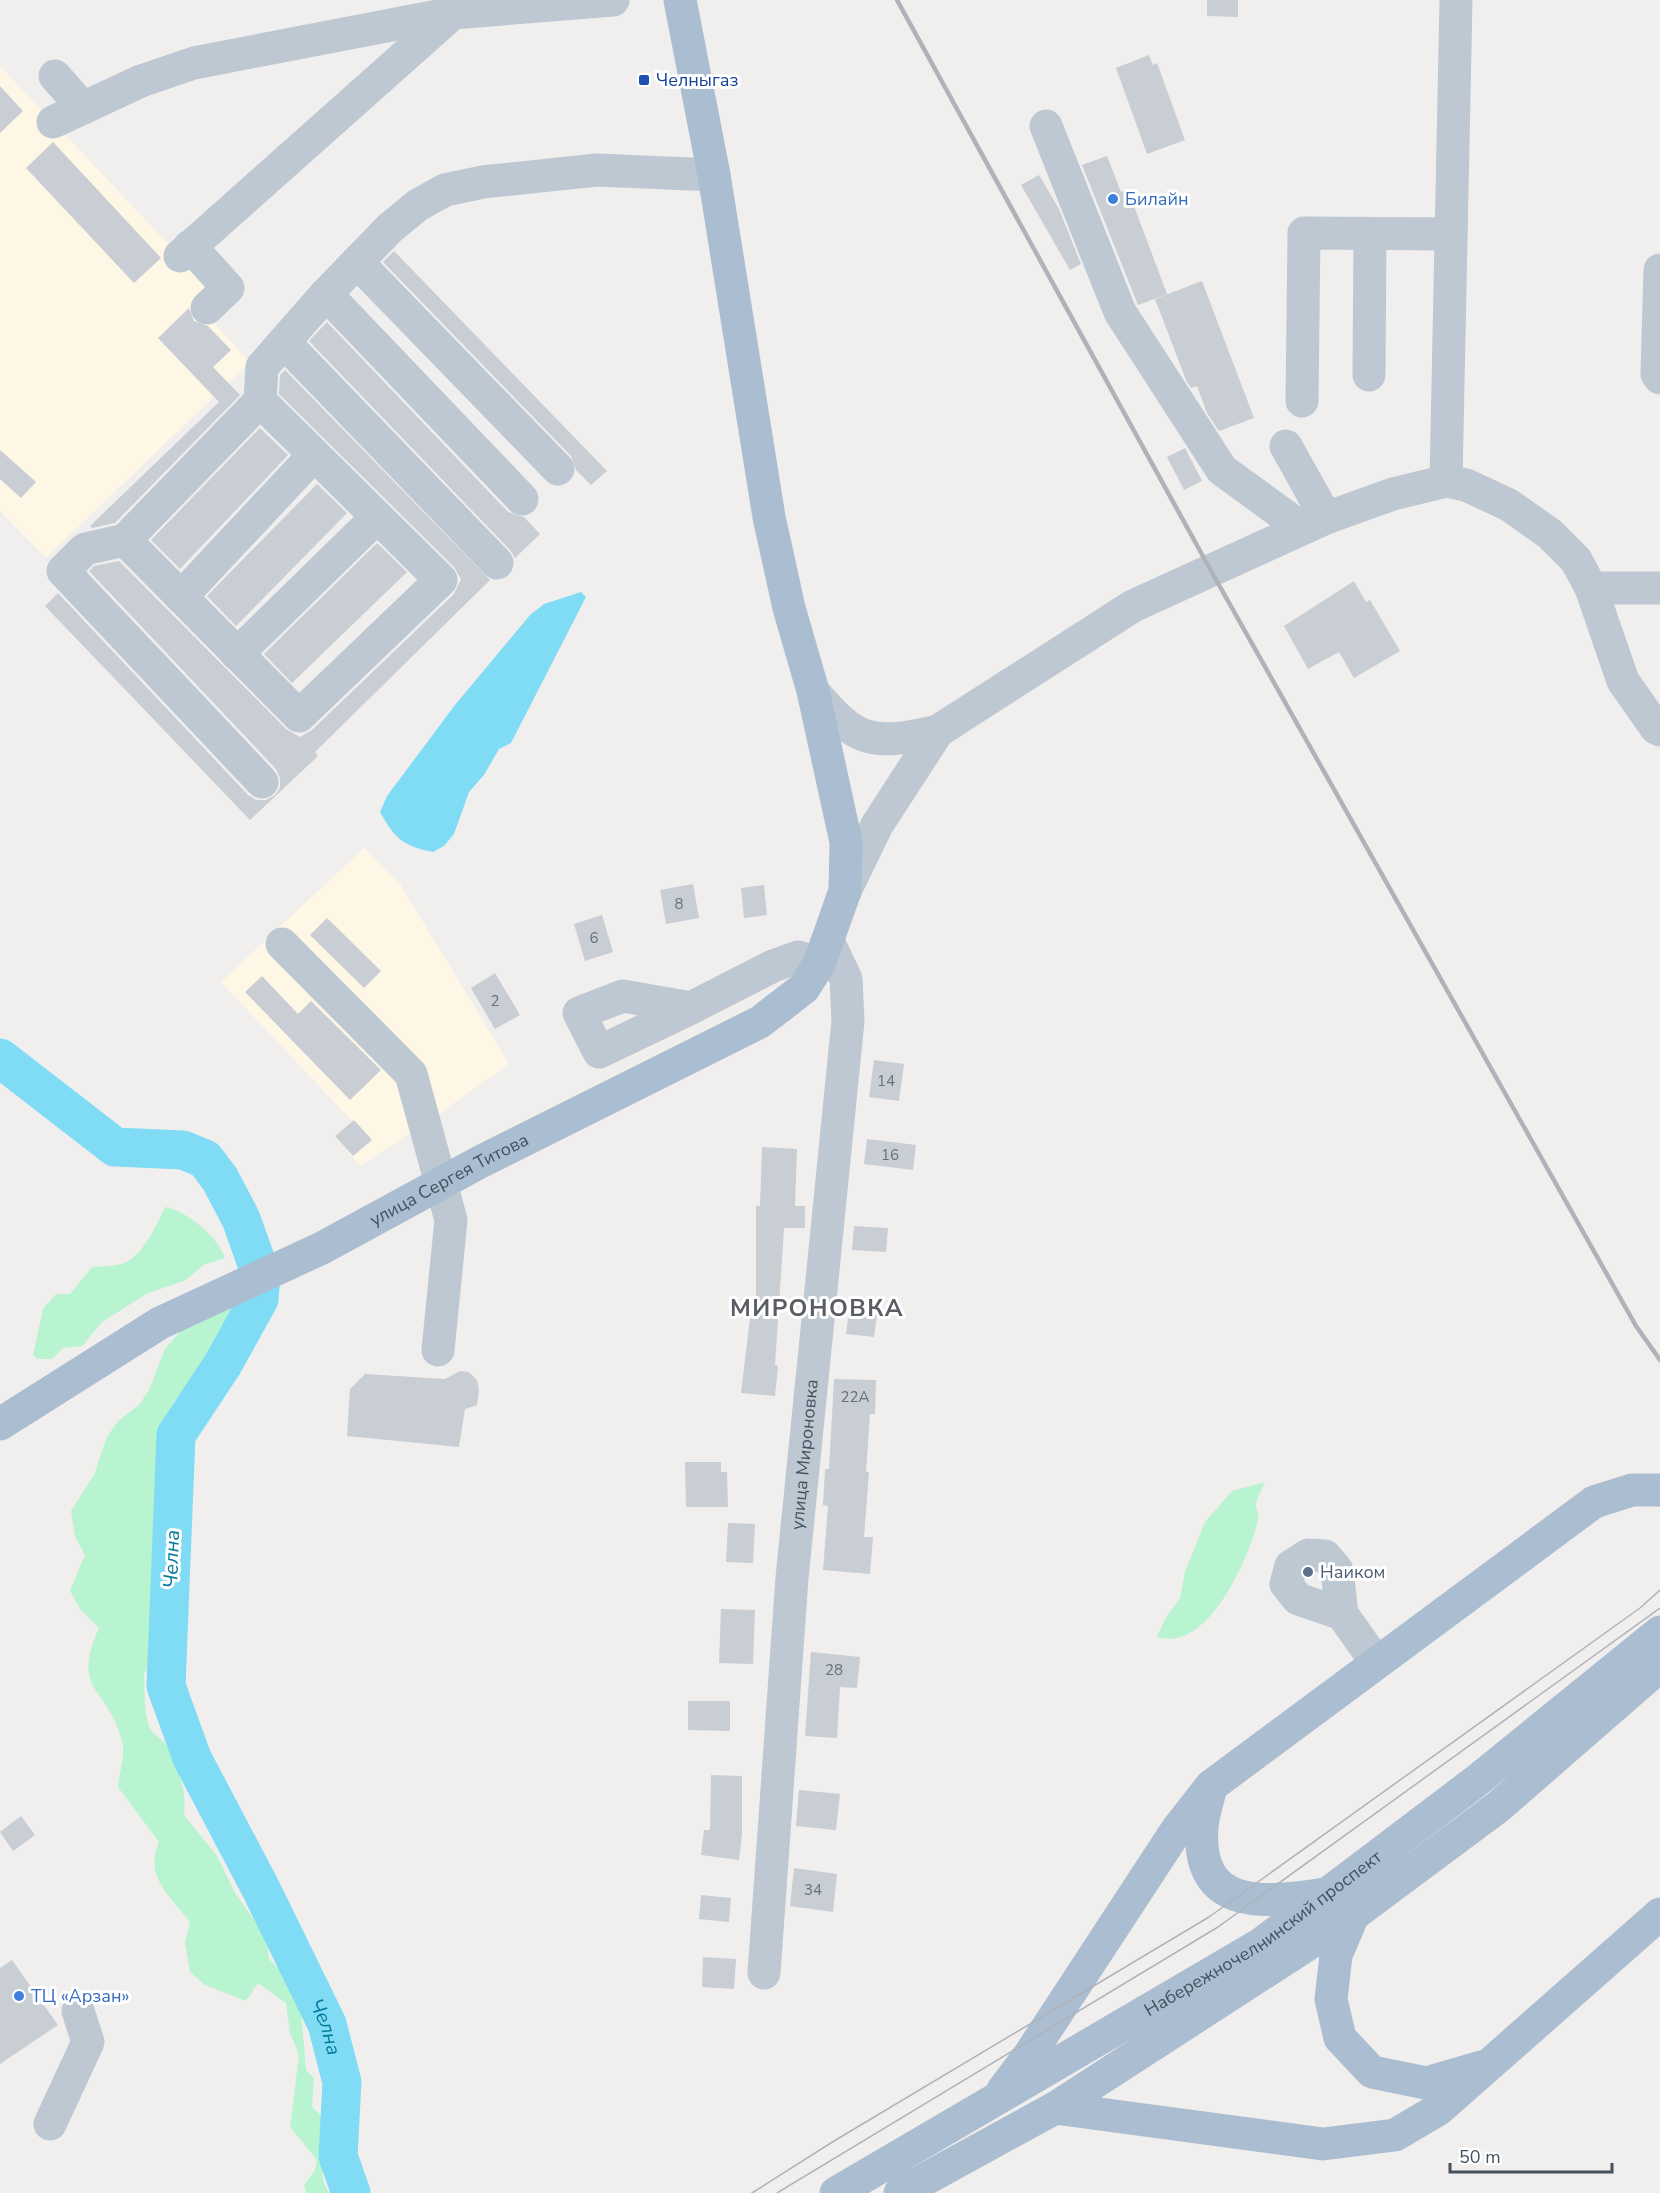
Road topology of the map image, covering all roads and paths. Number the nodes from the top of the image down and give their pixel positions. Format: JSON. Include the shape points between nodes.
{"nodes":[{"id":1,"x":613,"y":0,"type":"edge"},
{"id":2,"x":680,"y":0,"type":"edge"},
{"id":3,"x":1456,"y":0,"type":"edge"},
{"id":4,"x":453,"y":13,"type":"junction"},
{"id":5,"x":55,"y":76,"type":"dead end"},
{"id":6,"x":83,"y":108,"type":"junction"},
{"id":7,"x":52,"y":122,"type":"dead end"},
{"id":8,"x":1046,"y":126,"type":"dead end"},
{"id":9,"x":714,"y":176,"type":"junction"},
{"id":10,"x":1370,"y":234,"type":"junction"},
{"id":11,"x":1451,"y":234,"type":"junction"},
{"id":12,"x":357,"y":262,"type":"junction"},
{"id":13,"x":1660,"y":270,"type":"edge"},
{"id":14,"x":326,"y":294,"type":"junction"},
{"id":15,"x":207,"y":308,"type":"dead end"},
{"id":16,"x":284,"y":342,"type":"junction"},
{"id":17,"x":1369,"y":375,"type":"dead end"},
{"id":18,"x":1660,"y":378,"type":"edge"},
{"id":19,"x":260,"y":401,"type":"junction"},
{"id":20,"x":1302,"y":401,"type":"dead end"},
{"id":21,"x":1286,"y":446,"type":"dead end"},
{"id":22,"x":314,"y":455,"type":"junction"},
{"id":23,"x":558,"y":469,"type":"dead end"},
{"id":24,"x":1446,"y":481,"type":"junction"},
{"id":25,"x":522,"y":499,"type":"dead end"},
{"id":26,"x":377,"y":517,"type":"junction"},
{"id":27,"x":1314,"y":523,"type":"junction"},
{"id":28,"x":125,"y":540,"type":"junction"},
{"id":29,"x":496,"y":563,"type":"dead end"},
{"id":30,"x":1591,"y":588,"type":"junction"},
{"id":31,"x":1660,"y":588,"type":"edge"},
{"id":32,"x":181,"y":597,"type":"junction"},
{"id":33,"x":237,"y":654,"type":"junction"},
{"id":34,"x":813,"y":691,"type":"junction"},
{"id":35,"x":1660,"y":730,"type":"edge"},
{"id":36,"x":938,"y":731,"type":"junction"},
{"id":37,"x":262,"y":782,"type":"dead end"},
{"id":38,"x":845,"y":891,"type":"junction"},
{"id":39,"x":282,"y":944,"type":"dead end"},
{"id":40,"x":823,"y":952,"type":"junction"},
{"id":41,"x":691,"y":1008,"type":"dead end"},
{"id":42,"x":442,"y":1183,"type":"junction"},
{"id":43,"x":438,"y":1350,"type":"dead end"},
{"id":44,"x":0,"y":1424,"type":"edge"},
{"id":45,"x":1660,"y":1490,"type":"edge"},
{"id":46,"x":1342,"y":1614,"type":"dead end"},
{"id":47,"x":1660,"y":1632,"type":"edge"},
{"id":48,"x":1376,"y":1662,"type":"junction"},
{"id":49,"x":1660,"y":1666,"type":"edge"},
{"id":50,"x":1211,"y":1786,"type":"junction"},
{"id":51,"x":1328,"y":1893,"type":"junction"},
{"id":52,"x":1660,"y":1914,"type":"edge"},
{"id":53,"x":1353,"y":1915,"type":"junction"},
{"id":54,"x":764,"y":1973,"type":"dead end"},
{"id":55,"x":78,"y":2012,"type":"dead end"},
{"id":56,"x":1489,"y":2064,"type":"junction"},
{"id":57,"x":991,"y":2104,"type":"junction"},
{"id":58,"x":1055,"y":2108,"type":"junction"},
{"id":59,"x":50,"y":2124,"type":"dead end"},
{"id":60,"x":836,"y":2193,"type":"edge"},
{"id":61,"x":900,"y":2193,"type":"edge"}],
"edges":[{"from":1,"to":4,"type":"street"},
{"from":2,"to":9,"type":"main road","name":"улица Сергея Титова"},
{"from":3,"to":11,"type":"street"},
{"from":4,"to":6,"type":"street","via":[[194,63],[141,81]]},
{"from":4,"to":15,"type":"street","via":[[185,251],[228,288]]},
{"from":5,"to":6,"type":"street"},
{"from":6,"to":7,"type":"street"},
{"from":8,"to":27,"type":"street","via":[[1120,312],[1222,470]]},
{"from":9,"to":12,"type":"street","via":[[597,170],[483,182],[446,190],[390,228]]},
{"from":9,"to":34,"type":"main road","name":"улица Сергея Титова","via":[[769,516],[789,608]]},
{"from":10,"to":11,"type":"street"},
{"from":10,"to":17,"type":"street"},
{"from":10,"to":20,"type":"street","via":[[1304,233]]},
{"from":11,"to":24,"type":"street"},
{"from":12,"to":14,"type":"street"},
{"from":12,"to":23,"type":"street"},
{"from":13,"to":18,"type":"street"},
{"from":14,"to":16,"type":"street"},
{"from":14,"to":25,"type":"street"},
{"from":16,"to":19,"type":"street","via":[[262,367]]},
{"from":16,"to":29,"type":"street"},
{"from":19,"to":22,"type":"street"},
{"from":19,"to":28,"type":"street"},
{"from":21,"to":27,"type":"street"},
{"from":22,"to":26,"type":"street"},
{"from":22,"to":32,"type":"street"},
{"from":24,"to":27,"type":"street","via":[[1393,494]]},
{"from":24,"to":30,"type":"street","via":[[1466,485],[1509,505],[1550,534],[1576,560]]},
{"from":26,"to":33,"type":"street"},
{"from":26,"to":33,"type":"street","via":[[441,580],[299,716]]},
{"from":27,"to":36,"type":"street","via":[[1133,606]]},
{"from":28,"to":32,"type":"street"},
{"from":28,"to":37,"type":"street","via":[[85,549],[63,571]]},
{"from":30,"to":31,"type":"street"},
{"from":30,"to":35,"type":"street","via":[[1623,681]]},
{"from":32,"to":33,"type":"street"},
{"from":34,"to":36,"type":"street","via":[[846,727],[878,740]]},
{"from":34,"to":38,"type":"main road","name":"улица Сергея Титова","via":[[846,842]]},
{"from":36,"to":38,"type":"street","via":[[877,825]]},
{"from":38,"to":40,"type":"main road","name":"улица Сергея Титова"},
{"from":39,"to":42,"type":"street","via":[[411,1074]]},
{"from":40,"to":41,"type":"street","via":[[773,966]]},
{"from":40,"to":42,"type":"main road","name":"улица Сергея Титова","via":[[804,988],[760,1022]]},
{"from":40,"to":54,"type":"street","name":"улица Мироновка","via":[[846,979],[848,1021],[792,1578]]},
{"from":42,"to":43,"type":"street","via":[[451,1220]]},
{"from":42,"to":44,"type":"main road","name":"улица Сергея Титова","via":[[322,1248],[160,1323]]},
{"from":45,"to":48,"type":"main road","via":[[1632,1490],[1594,1502]]},
{"from":46,"to":48,"type":"street"},
{"from":47,"to":51,"type":"main road","name":"Набережночелнинский проспект","via":[[1475,1782]]},
{"from":48,"to":50,"type":"main road"},
{"from":49,"to":53,"type":"main road","name":"Набережночелнинский проспект","via":[[1498,1806]]},
{"from":50,"to":51,"type":"main road","via":[[1202,1827],[1213,1880],[1238,1898],[1280,1901]]},
{"from":50,"to":57,"type":"main road","via":[[1170,1840],[1028,2057]]},
{"from":51,"to":57,"type":"main road","name":"Набережночелнинский проспект","via":[[1261,1944]]},
{"from":52,"to":56,"type":"main road"},
{"from":53,"to":56,"type":"main road","via":[[1336,1955],[1330,1999],[1340,2038],[1372,2072],[1426,2083]]},
{"from":53,"to":58,"type":"main road","name":"Набережночелнинский проспект"},
{"from":55,"to":59,"type":"street","via":[[88,2042]]},
{"from":56,"to":58,"type":"main road","via":[[1439,2109],[1395,2134],[1323,2144]]},
{"from":57,"to":60,"type":"main road","name":"Набережночелнинский проспект"},
{"from":58,"to":61,"type":"main road","name":"Набережночелнинский проспект"}]}
